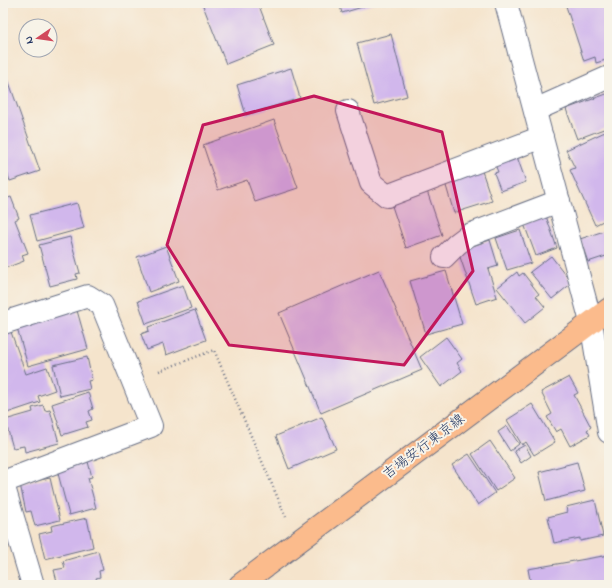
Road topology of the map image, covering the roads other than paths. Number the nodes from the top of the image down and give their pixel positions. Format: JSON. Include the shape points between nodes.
{"nodes":[{"id":1,"x":506,"y":3,"type":"edge"},
{"id":2,"x":609,"y":77,"type":"edge"},
{"id":3,"x":535,"y":110,"type":"junction"},
{"id":4,"x":348,"y":111,"type":"dead end"},
{"id":5,"x":542,"y":137,"type":"junction"},
{"id":6,"x":559,"y":201,"type":"junction"},
{"id":7,"x":444,"y":257,"type":"dead end"},
{"id":8,"x":609,"y":309,"type":"edge"},
{"id":9,"x":3,"y":322,"type":"edge"},
{"id":10,"x":592,"y":322,"type":"junction"},
{"id":11,"x":609,"y":432,"type":"edge"},
{"id":12,"x":3,"y":483,"type":"edge"},
{"id":13,"x":33,"y":585,"type":"edge"},
{"id":14,"x":240,"y":585,"type":"edge"}],
"edges":[{"from":1,"to":3,"type":"street"},
{"from":2,"to":3,"type":"street"},
{"from":3,"to":5,"type":"street"},
{"from":4,"to":5,"type":"street","via":[[371,183],[387,196]]},
{"from":5,"to":6,"type":"street"},
{"from":6,"to":7,"type":"street","via":[[468,235]]},
{"from":6,"to":10,"type":"street"},
{"from":8,"to":10,"type":"main road","name":"吉場安行東京線"},
{"from":9,"to":12,"type":"street","via":[[88,296],[102,306],[151,426]]},
{"from":10,"to":11,"type":"street"},
{"from":10,"to":14,"type":"main road","name":"吉場安行東京線"},
{"from":12,"to":13,"type":"street"}]}
